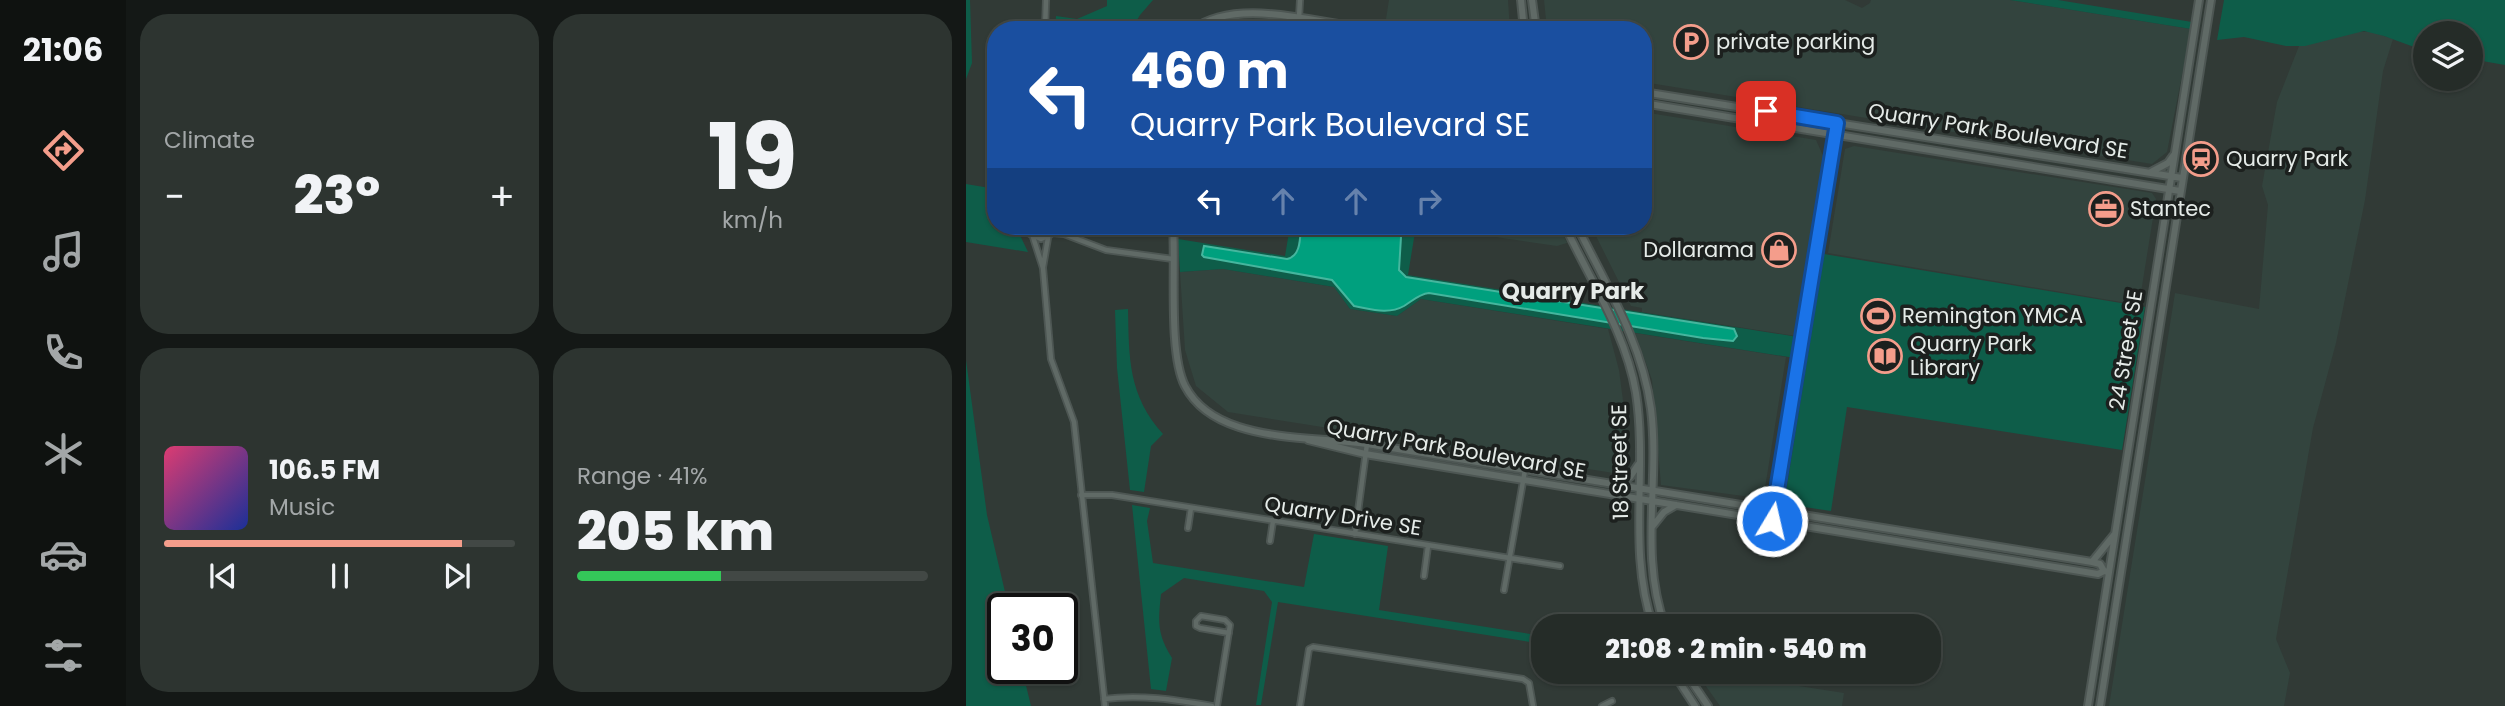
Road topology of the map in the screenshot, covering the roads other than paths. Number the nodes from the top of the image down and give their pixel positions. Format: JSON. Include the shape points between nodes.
{"nodes":[{"id":1,"x":1046,"y":0,"type":"edge"},
{"id":2,"x":1300,"y":0,"type":"edge"},
{"id":3,"x":1521,"y":0,"type":"edge"},
{"id":4,"x":1532,"y":0,"type":"edge"},
{"id":5,"x":2199,"y":0,"type":"edge"},
{"id":6,"x":2210,"y":0,"type":"edge"},
{"id":7,"x":1299,"y":18,"type":"junction"},
{"id":8,"x":1045,"y":21,"type":"edge"},
{"id":9,"x":1207,"y":21,"type":"edge"},
{"id":10,"x":1318,"y":21,"type":"edge"},
{"id":11,"x":1523,"y":21,"type":"edge"},
{"id":12,"x":1535,"y":21,"type":"edge"},
{"id":13,"x":1652,"y":93,"type":"edge"},
{"id":14,"x":1652,"y":104,"type":"edge"},
{"id":15,"x":1837,"y":123,"type":"junction"},
{"id":16,"x":1835,"y":134,"type":"junction"},
{"id":17,"x":2175,"y":153,"type":"junction"},
{"id":18,"x":2150,"y":173,"type":"junction"},
{"id":19,"x":2171,"y":176,"type":"junction"},
{"id":20,"x":2182,"y":178,"type":"junction"},
{"id":21,"x":2169,"y":189,"type":"junction"},
{"id":22,"x":2180,"y":191,"type":"junction"},
{"id":23,"x":1050,"y":235,"type":"joint"},
{"id":24,"x":1067,"y":235,"type":"edge"},
{"id":25,"x":1173,"y":235,"type":"edge"},
{"id":26,"x":1569,"y":235,"type":"edge"},
{"id":27,"x":1582,"y":235,"type":"edge"},
{"id":28,"x":1033,"y":237,"type":"joint"},
{"id":29,"x":1174,"y":259,"type":"junction"},
{"id":30,"x":1043,"y":268,"type":"junction"},
{"id":31,"x":1296,"y":437,"type":"junction"},
{"id":32,"x":1367,"y":444,"type":"junction"},
{"id":33,"x":1366,"y":454,"type":"junction"},
{"id":34,"x":1640,"y":460,"type":"junction"},
{"id":35,"x":1525,"y":469,"type":"junction"},
{"id":36,"x":1522,"y":478,"type":"junction"},
{"id":37,"x":1619,"y":485,"type":"junction"},
{"id":38,"x":1639,"y":488,"type":"junction"},
{"id":39,"x":1652,"y":492,"type":"junction"},
{"id":40,"x":1081,"y":495,"type":"junction"},
{"id":41,"x":1640,"y":499,"type":"junction"},
{"id":42,"x":1652,"y":500,"type":"junction"},
{"id":43,"x":1676,"y":505,"type":"junction"},
{"id":44,"x":1191,"y":508,"type":"junction"},
{"id":45,"x":1773,"y":511,"type":"junction"},
{"id":46,"x":1273,"y":521,"type":"junction"},
{"id":47,"x":1772,"y":521,"type":"junction"},
{"id":48,"x":1188,"y":528,"type":"dead end"},
{"id":49,"x":1651,"y":529,"type":"junction"},
{"id":50,"x":1909,"y":533,"type":"junction"},
{"id":51,"x":1355,"y":534,"type":"junction"},
{"id":52,"x":2115,"y":534,"type":"junction"},
{"id":53,"x":1270,"y":541,"type":"dead end"},
{"id":54,"x":1908,"y":543,"type":"junction"},
{"id":55,"x":1428,"y":546,"type":"junction"},
{"id":56,"x":1509,"y":559,"type":"junction"},
{"id":57,"x":2092,"y":562,"type":"junction"},
{"id":58,"x":1560,"y":566,"type":"dead end"},
{"id":59,"x":2106,"y":571,"type":"junction"},
{"id":60,"x":1424,"y":576,"type":"dead end"},
{"id":61,"x":1504,"y":590,"type":"dead end"},
{"id":62,"x":1649,"y":614,"type":"edge"},
{"id":63,"x":1662,"y":614,"type":"edge"},
{"id":64,"x":1229,"y":633,"type":"junction"},
{"id":65,"x":1681,"y":684,"type":"edge"},
{"id":66,"x":1693,"y":684,"type":"edge"},
{"id":67,"x":1104,"y":699,"type":"junction"},
{"id":68,"x":1612,"y":701,"type":"dead end"},
{"id":69,"x":1105,"y":706,"type":"edge"},
{"id":70,"x":1215,"y":706,"type":"edge"},
{"id":71,"x":1300,"y":706,"type":"edge"},
{"id":72,"x":1533,"y":706,"type":"edge"},
{"id":73,"x":1602,"y":706,"type":"edge"},
{"id":74,"x":1695,"y":706,"type":"edge"},
{"id":75,"x":1708,"y":706,"type":"edge"},
{"id":76,"x":2088,"y":706,"type":"edge"},
{"id":77,"x":2100,"y":706,"type":"edge"}],
"edges":[{"from":1,"to":8,"type":"street"},
{"from":2,"to":7,"type":"street"},
{"from":3,"to":11,"type":"main road"},
{"from":4,"to":12,"type":"main road"},
{"from":5,"to":17,"type":"main road","name":"24 Street SE"},
{"from":6,"to":20,"type":"main road","name":"24 Street SE"},
{"from":7,"to":9,"type":"main road","via":[[1247,10],[1229,11]]},
{"from":7,"to":10,"type":"main road"},
{"from":13,"to":15,"type":"main road","name":"Quarry Park Boulevard SE"},
{"from":14,"to":16,"type":"main road","name":"Quarry Park Boulevard SE"},
{"from":15,"to":16,"type":"street"},
{"from":15,"to":18,"type":"main road","name":"Quarry Park Boulevard SE"},
{"from":16,"to":21,"type":"main road","name":"Quarry Park Boulevard SE"},
{"from":16,"to":45,"type":"street"},
{"from":17,"to":18,"type":"main road"},
{"from":17,"to":19,"type":"main road","name":"24 Street SE"},
{"from":18,"to":19,"type":"main road","name":"Quarry Park Boulevard SE"},
{"from":19,"to":20,"type":"main road","name":"Quarry Park Boulevard SE"},
{"from":19,"to":21,"type":"main road","name":"24 Street SE"},
{"from":20,"to":22,"type":"main road","name":"24 Street SE"},
{"from":21,"to":22,"type":"main road","name":"Quarry Park Boulevard SE"},
{"from":21,"to":52,"type":"main road","name":"24 Street SE"},
{"from":22,"to":77,"type":"main road","name":"24 Street SE"},
{"from":23,"to":28,"type":"street"},
{"from":23,"to":30,"type":"street"},
{"from":24,"to":29,"type":"street","via":[[1106,250]]},
{"from":25,"to":29,"type":"main road","name":"Quarry Park Boulevard SE"},
{"from":26,"to":34,"type":"main road","name":"18 Street SE","via":[[1626,353],[1636,390]]},
{"from":27,"to":39,"type":"main road","name":"18 Street SE","via":[[1641,363],[1651,408]]},
{"from":28,"to":30,"type":"street"},
{"from":29,"to":31,"type":"main road","name":"Quarry Park Boulevard SE","via":[[1177,349],[1185,386],[1216,418],[1241,428]]},
{"from":30,"to":40,"type":"street","via":[[1051,359],[1074,422]]},
{"from":31,"to":32,"type":"main road","name":"Quarry Park Boulevard SE"},
{"from":31,"to":33,"type":"main road","name":"Quarry Park Boulevard SE"},
{"from":32,"to":33,"type":"street"},
{"from":32,"to":35,"type":"main road","name":"Quarry Park Boulevard SE"},
{"from":33,"to":36,"type":"main road","name":"Quarry Park Boulevard SE"},
{"from":33,"to":51,"type":"street"},
{"from":34,"to":37,"type":"main road","via":[[1634,474]]},
{"from":34,"to":38,"type":"main road","name":"18 Street SE"},
{"from":35,"to":36,"type":"street"},
{"from":35,"to":37,"type":"main road","name":"Quarry Park Boulevard SE"},
{"from":36,"to":41,"type":"main road","name":"Quarry Park Boulevard SE"},
{"from":36,"to":56,"type":"street"},
{"from":37,"to":38,"type":"main road","name":"Quarry Park Boulevard SE"},
{"from":38,"to":39,"type":"main road","name":"Quarry Park Boulevard SE"},
{"from":38,"to":41,"type":"main road","name":"18 Street SE"},
{"from":39,"to":42,"type":"main road","name":"18 Street SE"},
{"from":39,"to":45,"type":"main road","name":"Quarry Park Boulevard SE"},
{"from":40,"to":44,"type":"street","name":"Quarry Drive SE","via":[[1112,495]]},
{"from":40,"to":67,"type":"street"},
{"from":41,"to":42,"type":"main road","name":"Quarry Park Boulevard SE"},
{"from":41,"to":62,"type":"main road","name":"18 Street SE","via":[[1640,569]]},
{"from":42,"to":43,"type":"main road","name":"Quarry Park Boulevard SE"},
{"from":42,"to":49,"type":"main road","name":"18 Street SE"},
{"from":43,"to":47,"type":"main road","name":"Quarry Park Boulevard SE"},
{"from":43,"to":49,"type":"main road"},
{"from":44,"to":46,"type":"street","name":"Quarry Drive SE"},
{"from":44,"to":48,"type":"street"},
{"from":45,"to":47,"type":"street"},
{"from":45,"to":50,"type":"main road","name":"Quarry Park Boulevard SE"},
{"from":46,"to":51,"type":"street","name":"Quarry Drive SE"},
{"from":46,"to":53,"type":"street"},
{"from":47,"to":54,"type":"main road","name":"Quarry Park Boulevard SE"},
{"from":49,"to":63,"type":"main road","name":"18 Street SE","via":[[1651,558]]},
{"from":50,"to":54,"type":"main road"},
{"from":50,"to":57,"type":"main road","name":"Quarry Park Boulevard SE"},
{"from":51,"to":55,"type":"street","name":"Quarry Drive SE"},
{"from":52,"to":57,"type":"main road"},
{"from":52,"to":59,"type":"main road","name":"24 Street SE"},
{"from":54,"to":59,"type":"main road","name":"Quarry Park Boulevard SE","via":[[2098,574]]},
{"from":55,"to":56,"type":"street","name":"Quarry Drive SE"},
{"from":55,"to":60,"type":"street"},
{"from":56,"to":58,"type":"street","name":"Quarry Drive SE"},
{"from":56,"to":61,"type":"street"},
{"from":57,"to":59,"type":"main road"},
{"from":59,"to":76,"type":"main road","name":"24 Street SE"},
{"from":64,"to":64,"type":"street","via":[[1225,620],[1201,616],[1196,621],[1200,628]]},
{"from":64,"to":70,"type":"street"},
{"from":65,"to":74,"type":"main road"},
{"from":66,"to":75,"type":"main road"},
{"from":67,"to":69,"type":"street"},
{"from":67,"to":70,"type":"street","via":[[1158,697]]},
{"from":68,"to":73,"type":"street"},
{"from":71,"to":72,"type":"street","via":[[1313,646],[1523,679],[1529,683]]}]}
